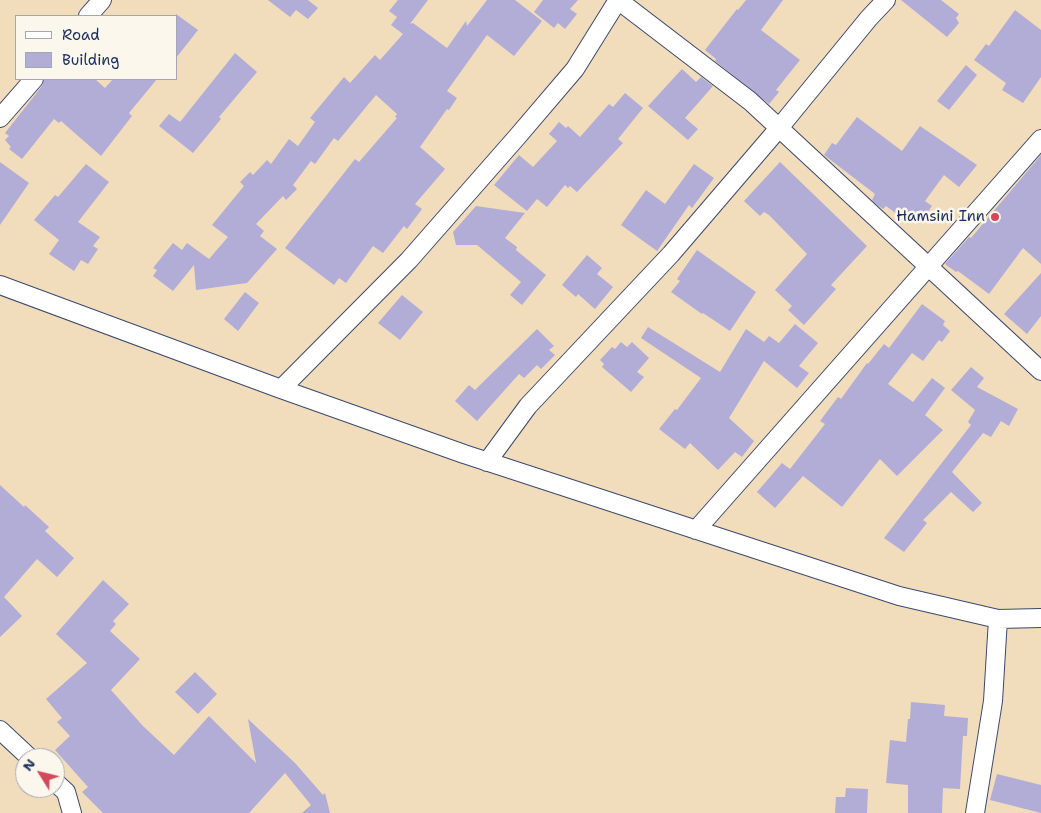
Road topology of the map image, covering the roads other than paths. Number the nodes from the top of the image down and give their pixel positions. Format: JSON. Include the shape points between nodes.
{"nodes":[{"id":1,"x":102,"y":0,"type":"edge"},
{"id":2,"x":886,"y":0,"type":"edge"},
{"id":3,"x":89,"y":15,"type":"edge"},
{"id":4,"x":33,"y":80,"type":"edge"},
{"id":5,"x":0,"y":118,"type":"edge"},
{"id":6,"x":779,"y":128,"type":"junction"},
{"id":7,"x":1041,"y":139,"type":"edge"},
{"id":8,"x":929,"y":267,"type":"junction"},
{"id":9,"x":0,"y":285,"type":"edge"},
{"id":10,"x":1041,"y":371,"type":"edge"},
{"id":11,"x":281,"y":389,"type":"junction"},
{"id":12,"x":487,"y":462,"type":"junction"},
{"id":13,"x":696,"y":530,"type":"junction"},
{"id":14,"x":1041,"y":618,"type":"edge"},
{"id":15,"x":998,"y":619,"type":"junction"},
{"id":16,"x":0,"y":730,"type":"edge"},
{"id":17,"x":19,"y":748,"type":"edge"},
{"id":18,"x":65,"y":791,"type":"edge"},
{"id":19,"x":72,"y":813,"type":"edge"},
{"id":20,"x":976,"y":813,"type":"edge"}],
"edges":[{"from":1,"to":3,"type":"street"},
{"from":2,"to":6,"type":"street"},
{"from":4,"to":5,"type":"street"},
{"from":6,"to":8,"type":"street"},
{"from":6,"to":11,"type":"street","via":[[750,101],[618,0],[575,69],[517,137],[409,260]]},
{"from":6,"to":12,"type":"street","via":[[671,254],[528,406]]},
{"from":7,"to":8,"type":"street"},
{"from":8,"to":10,"type":"street"},
{"from":8,"to":13,"type":"street"},
{"from":9,"to":11,"type":"street"},
{"from":11,"to":12,"type":"street"},
{"from":12,"to":13,"type":"street"},
{"from":13,"to":15,"type":"street","via":[[899,596]]},
{"from":14,"to":15,"type":"street"},
{"from":15,"to":20,"type":"street","via":[[993,701]]},
{"from":16,"to":17,"type":"street"},
{"from":18,"to":19,"type":"street"}]}
